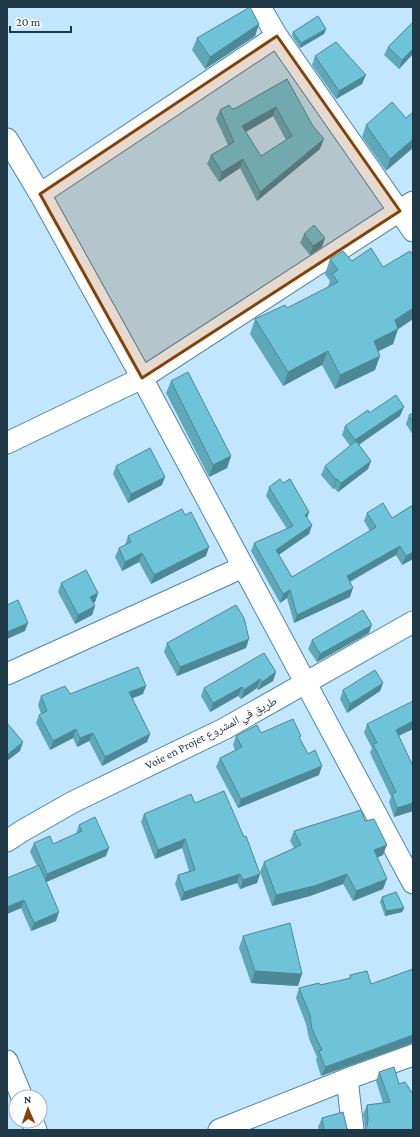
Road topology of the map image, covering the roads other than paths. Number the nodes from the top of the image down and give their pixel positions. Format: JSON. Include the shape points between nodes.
{"nodes":[{"id":1,"x":260,"y":7,"type":"edge"},
{"id":2,"x":277,"y":36,"type":"junction"},
{"id":3,"x":7,"y":139,"type":"edge"},
{"id":4,"x":40,"y":194,"type":"junction"},
{"id":5,"x":406,"y":207,"type":"edge"},
{"id":6,"x":413,"y":231,"type":"edge"},
{"id":7,"x":142,"y":378,"type":"junction"},
{"id":8,"x":7,"y":443,"type":"edge"},
{"id":9,"x":243,"y":567,"type":"junction"},
{"id":10,"x":413,"y":622,"type":"edge"},
{"id":11,"x":7,"y":674,"type":"edge"},
{"id":12,"x":306,"y":684,"type":"junction"},
{"id":13,"x":7,"y":841,"type":"edge"},
{"id":14,"x":413,"y":883,"type":"edge"},
{"id":15,"x":413,"y":1055,"type":"edge"},
{"id":16,"x":7,"y":1061,"type":"edge"},
{"id":17,"x":346,"y":1079,"type":"junction"},
{"id":18,"x":19,"y":1089,"type":"edge"},
{"id":19,"x":219,"y":1130,"type":"edge"},
{"id":20,"x":353,"y":1130,"type":"edge"}],
"edges":[{"from":1,"to":2,"type":"street"},
{"from":2,"to":4,"type":"street"},
{"from":2,"to":5,"type":"street"},
{"from":3,"to":4,"type":"street"},
{"from":4,"to":7,"type":"street"},
{"from":5,"to":6,"type":"street"},
{"from":5,"to":7,"type":"street"},
{"from":7,"to":8,"type":"street"},
{"from":7,"to":9,"type":"street"},
{"from":9,"to":11,"type":"street"},
{"from":9,"to":12,"type":"street"},
{"from":10,"to":12,"type":"street","name":"Voie en Projet طريق في المشروع"},
{"from":12,"to":13,"type":"street","name":"Voie en Projet طريق في المشروع","via":[[224,729],[73,802]]},
{"from":12,"to":14,"type":"street"},
{"from":15,"to":17,"type":"street"},
{"from":16,"to":18,"type":"street"},
{"from":17,"to":19,"type":"street"},
{"from":17,"to":20,"type":"street"}]}
